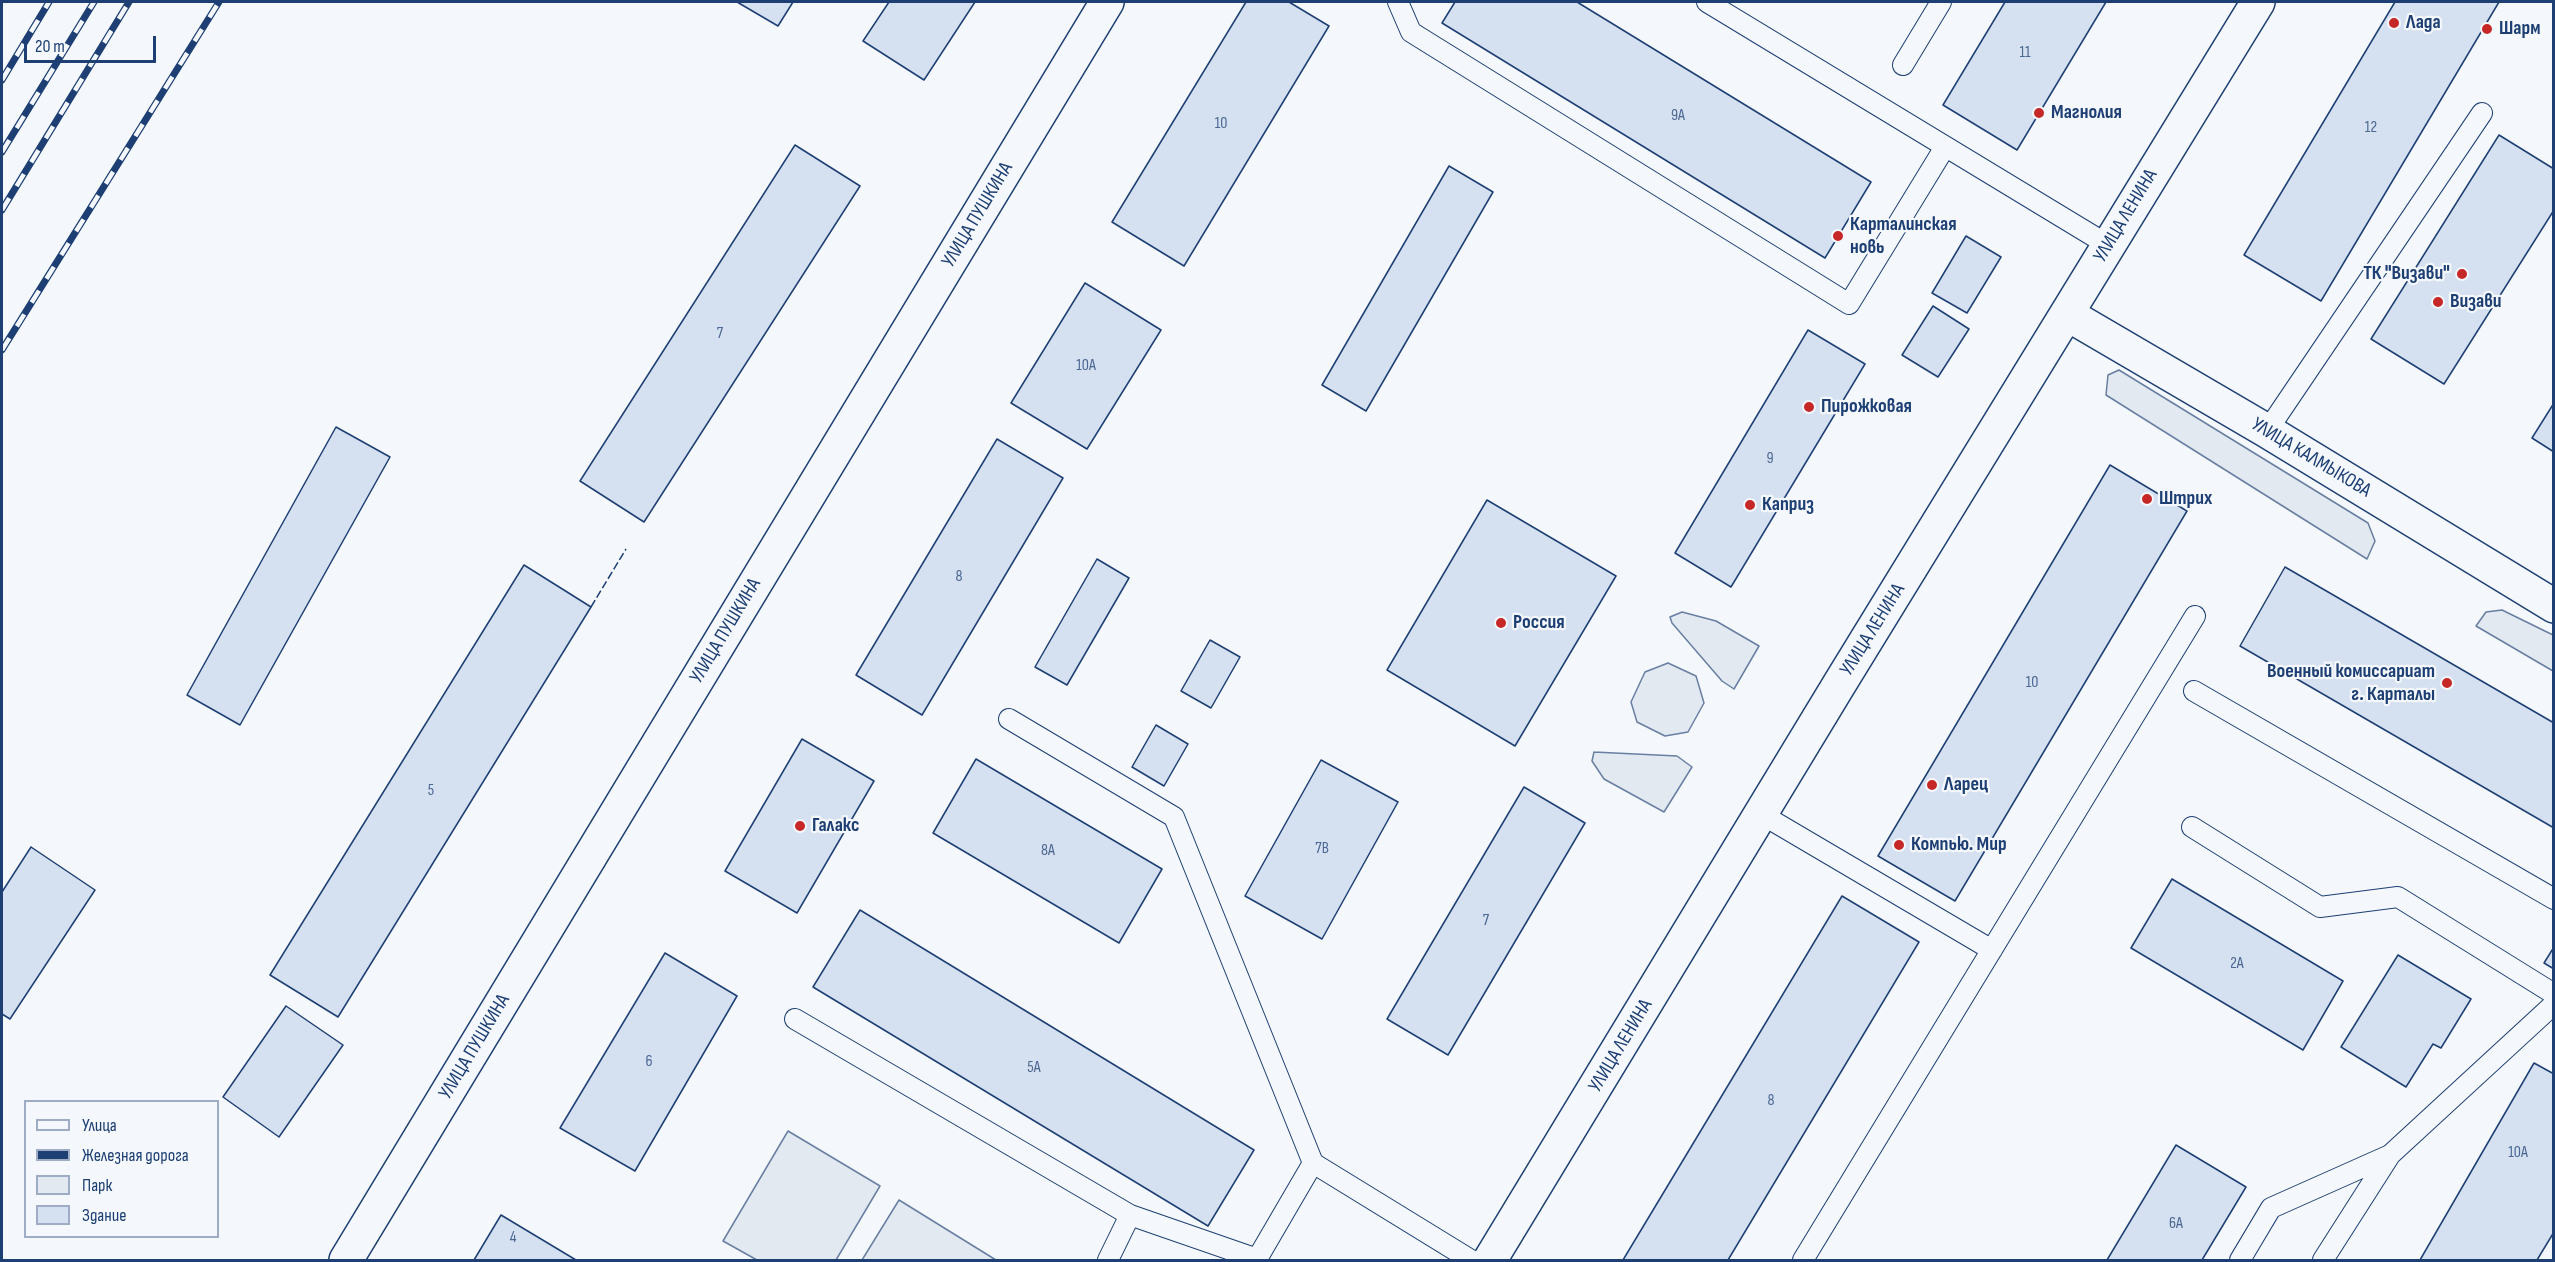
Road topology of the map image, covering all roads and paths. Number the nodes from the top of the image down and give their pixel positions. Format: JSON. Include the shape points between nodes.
{"nodes":[{"id":1,"x":1107,"y":2,"type":"edge"},
{"id":2,"x":1398,"y":2,"type":"edge"},
{"id":3,"x":1707,"y":2,"type":"edge"},
{"id":4,"x":1941,"y":2,"type":"edge"},
{"id":5,"x":2258,"y":2,"type":"edge"},
{"id":6,"x":1903,"y":65,"type":"dead end"},
{"id":7,"x":2482,"y":113,"type":"dead end"},
{"id":8,"x":1945,"y":147,"type":"junction"},
{"id":9,"x":2108,"y":246,"type":"junction"},
{"id":10,"x":2067,"y":314,"type":"junction"},
{"id":11,"x":2267,"y":431,"type":"junction"},
{"id":12,"x":2553,"y":606,"type":"edge"},
{"id":13,"x":2195,"y":616,"type":"dead end"},
{"id":14,"x":2194,"y":692,"type":"dead end"},
{"id":15,"x":1009,"y":719,"type":"dead end"},
{"id":16,"x":1761,"y":814,"type":"junction"},
{"id":17,"x":2192,"y":828,"type":"dead end"},
{"id":18,"x":2553,"y":899,"type":"edge"},
{"id":19,"x":1992,"y":950,"type":"junction"},
{"id":20,"x":2553,"y":993,"type":"edge"},
{"id":21,"x":2553,"y":1004,"type":"edge"},
{"id":22,"x":795,"y":1019,"type":"dead end"},
{"id":23,"x":2390,"y":1155,"type":"junction"},
{"id":24,"x":1312,"y":1163,"type":"junction"},
{"id":25,"x":1130,"y":1215,"type":"junction"},
{"id":26,"x":346,"y":1260,"type":"edge"},
{"id":27,"x":1108,"y":1260,"type":"edge"},
{"id":28,"x":1471,"y":1260,"type":"edge"},
{"id":29,"x":1490,"y":1260,"type":"edge"},
{"id":30,"x":1803,"y":1260,"type":"edge"},
{"id":31,"x":2240,"y":1260,"type":"edge"},
{"id":32,"x":2323,"y":1260,"type":"edge"}],
"edges":[{"from":1,"to":26,"type":"street","name":"УЛИЦА ПУШКИНА"},
{"from":2,"to":8,"type":"lane","via":[[1411,32],[1849,304]]},
{"from":3,"to":8,"type":"lane"},
{"from":4,"to":6,"type":"lane"},
{"from":5,"to":9,"type":"street","name":"УЛИЦА ЛЕНИНА"},
{"from":7,"to":11,"type":"lane"},
{"from":8,"to":9,"type":"lane"},
{"from":9,"to":10,"type":"street","name":"УЛИЦА ЛЕНИНА"},
{"from":10,"to":11,"type":"street","name":"УЛИЦА КАЛМЫКОВА"},
{"from":10,"to":16,"type":"street","name":"УЛИЦА ЛЕНИНА"},
{"from":11,"to":12,"type":"street","name":"УЛИЦА КАЛМЫКОВА"},
{"from":13,"to":19,"type":"lane"},
{"from":14,"to":18,"type":"lane"},
{"from":15,"to":24,"type":"lane","via":[[1174,818]]},
{"from":16,"to":19,"type":"lane"},
{"from":16,"to":29,"type":"street","name":"УЛИЦА ЛЕНИНА"},
{"from":17,"to":20,"type":"lane","via":[[2320,907],[2398,897]]},
{"from":19,"to":30,"type":"lane"},
{"from":21,"to":23,"type":"lane"},
{"from":22,"to":25,"type":"lane"},
{"from":23,"to":31,"type":"lane","via":[[2271,1208]]},
{"from":23,"to":32,"type":"lane"},
{"from":24,"to":25,"type":"lane","via":[[1257,1259]]},
{"from":24,"to":28,"type":"lane"},
{"from":25,"to":27,"type":"lane"}]}
